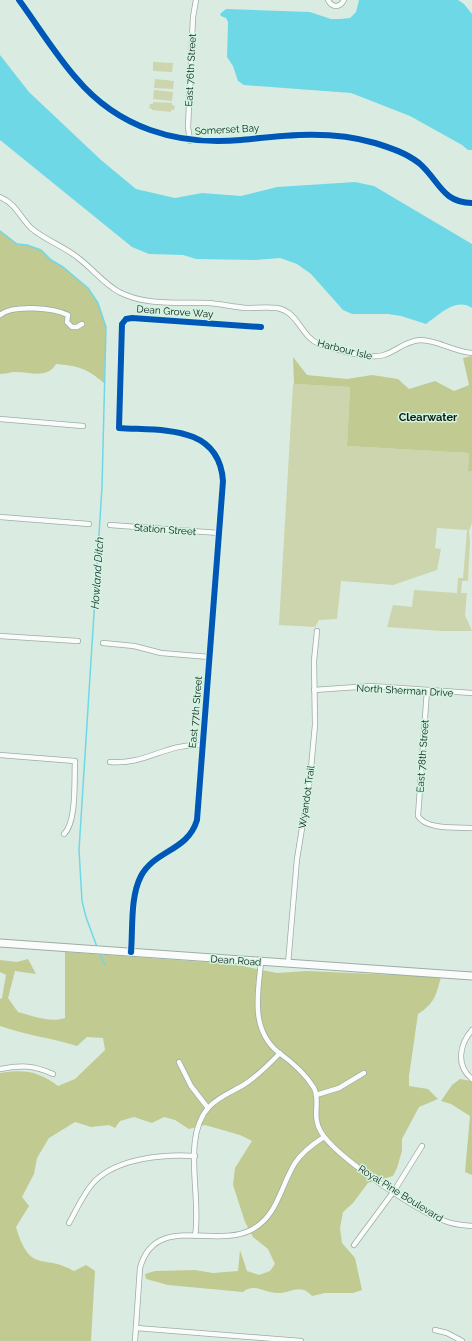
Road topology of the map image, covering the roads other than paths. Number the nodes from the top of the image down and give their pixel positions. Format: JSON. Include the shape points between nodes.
{"nodes":[{"id":1,"x":19,"y":0,"type":"edge"},
{"id":2,"x":196,"y":0,"type":"edge"},
{"id":3,"x":328,"y":0,"type":"edge"},
{"id":4,"x":344,"y":0,"type":"edge"},
{"id":5,"x":190,"y":141,"type":"junction"},
{"id":6,"x":0,"y":196,"type":"edge"},
{"id":7,"x":472,"y":203,"type":"edge"},
{"id":8,"x":0,"y":315,"type":"edge"},
{"id":9,"x":82,"y":324,"type":"dead end"},
{"id":10,"x":261,"y":327,"type":"dead end"},
{"id":11,"x":472,"y":353,"type":"edge"},
{"id":12,"x":0,"y":419,"type":"edge"},
{"id":13,"x":83,"y":426,"type":"dead end"},
{"id":14,"x":212,"y":449,"type":"joint"},
{"id":15,"x":0,"y":517,"type":"edge"},
{"id":16,"x":89,"y":524,"type":"dead end"},
{"id":17,"x":110,"y":525,"type":"dead end"},
{"id":18,"x":219,"y":533,"type":"junction"},
{"id":19,"x":317,"y":631,"type":"dead end"},
{"id":20,"x":0,"y":636,"type":"edge"},
{"id":21,"x":78,"y":641,"type":"dead end"},
{"id":22,"x":103,"y":643,"type":"dead end"},
{"id":23,"x":210,"y":657,"type":"junction"},
{"id":24,"x":314,"y":690,"type":"junction"},
{"id":25,"x":427,"y":690,"type":"junction"},
{"id":26,"x":472,"y":693,"type":"edge"},
{"id":27,"x":203,"y":745,"type":"junction"},
{"id":28,"x":0,"y":755,"type":"edge"},
{"id":29,"x":110,"y":762,"type":"dead end"},
{"id":30,"x":472,"y":828,"type":"edge"},
{"id":31,"x":64,"y":834,"type":"dead end"},
{"id":32,"x":0,"y":943,"type":"edge"},
{"id":33,"x":131,"y":952,"type":"junction"},
{"id":34,"x":261,"y":962,"type":"junction"},
{"id":35,"x":288,"y":964,"type":"junction"},
{"id":36,"x":472,"y":976,"type":"edge"},
{"id":37,"x":472,"y":1030,"type":"edge"},
{"id":38,"x":280,"y":1053,"type":"junction"},
{"id":39,"x":179,"y":1062,"type":"dead end"},
{"id":40,"x":0,"y":1069,"type":"edge"},
{"id":41,"x":53,"y":1074,"type":"dead end"},
{"id":42,"x":364,"y":1074,"type":"dead end"},
{"id":43,"x":472,"y":1079,"type":"edge"},
{"id":44,"x":316,"y":1095,"type":"junction"},
{"id":45,"x":208,"y":1108,"type":"junction"},
{"id":46,"x":324,"y":1137,"type":"junction"},
{"id":47,"x":422,"y":1146,"type":"dead end"},
{"id":48,"x":195,"y":1156,"type":"junction"},
{"id":49,"x":394,"y":1191,"type":"junction"},
{"id":50,"x":68,"y":1223,"type":"dead end"},
{"id":51,"x":472,"y":1226,"type":"edge"},
{"id":52,"x":195,"y":1236,"type":"junction"},
{"id":53,"x":354,"y":1245,"type":"dead end"},
{"id":54,"x":136,"y":1328,"type":"junction"},
{"id":55,"x":435,"y":1330,"type":"dead end"},
{"id":56,"x":231,"y":1335,"type":"junction"},
{"id":57,"x":135,"y":1341,"type":"edge"},
{"id":58,"x":231,"y":1341,"type":"edge"},
{"id":59,"x":301,"y":1341,"type":"edge"},
{"id":60,"x":462,"y":1341,"type":"edge"}],
"edges":[{"from":1,"to":5,"type":"street","name":"Somerset Bay","via":[[68,69],[102,103],[147,129]]},
{"from":2,"to":5,"type":"street","name":"East 76th Street","via":[[192,17],[188,120]]},
{"from":3,"to":4,"type":"street","via":[[335,6],[341,5]]},
{"from":5,"to":7,"type":"street","name":"Somerset Bay","via":[[224,141],[308,134],[337,135],[364,140],[405,154],[425,169],[449,197],[460,202]]},
{"from":6,"to":11,"type":"street","name":"Harbour Isle","via":[[12,204],[39,234],[78,257],[112,287],[134,298],[179,304],[208,303],[240,308],[280,309],[293,316],[315,342],[368,356],[385,355],[419,340]]},
{"from":8,"to":9,"type":"street","via":[[11,309],[54,311],[68,316],[67,322],[72,327]]},
{"from":10,"to":14,"type":"street","name":"Dean Grove Way","via":[[143,318],[126,319],[122,329],[119,428],[188,434]]},
{"from":12,"to":13,"type":"street"},
{"from":14,"to":18,"type":"street","name":"East 77th Street","via":[[220,461],[223,473]]},
{"from":15,"to":16,"type":"street"},
{"from":17,"to":18,"type":"street","name":"Station Street"},
{"from":18,"to":23,"type":"street","name":"East 77th Street"},
{"from":19,"to":24,"type":"street","name":"Wyandot Trail"},
{"from":20,"to":21,"type":"street"},
{"from":22,"to":23,"type":"street","via":[[134,646],[164,653]]},
{"from":23,"to":27,"type":"street","name":"East 77th Street"},
{"from":24,"to":25,"type":"street","name":"North Sherman Drive","via":[[371,686]]},
{"from":24,"to":35,"type":"street","name":"Wyandot Trail","via":[[309,786],[297,859]]},
{"from":25,"to":26,"type":"street","name":"North Sherman Drive"},
{"from":25,"to":30,"type":"street","name":"East 78th Street","via":[[418,813],[421,821],[429,825]]},
{"from":27,"to":29,"type":"street","via":[[177,746],[139,761]]},
{"from":27,"to":33,"type":"street","name":"East 77th Street","via":[[195,828],[186,840],[152,862],[141,876],[135,895]]},
{"from":28,"to":31,"type":"street","via":[[75,760],[71,818],[69,828]]},
{"from":32,"to":33,"type":"street","name":"Dean Road"},
{"from":33,"to":34,"type":"street","name":"Dean Road"},
{"from":34,"to":35,"type":"street","name":"Dean Road"},
{"from":34,"to":38,"type":"street","via":[[258,1019],[265,1037]]},
{"from":35,"to":36,"type":"street","name":"Dean Road"},
{"from":37,"to":43,"type":"street","via":[[464,1040],[461,1054],[464,1069]]},
{"from":38,"to":44,"type":"street","via":[[303,1074]]},
{"from":38,"to":45,"type":"street","via":[[256,1077]]},
{"from":39,"to":45,"type":"street","via":[[194,1091]]},
{"from":40,"to":41,"type":"street","via":[[14,1066],[36,1067]]},
{"from":42,"to":44,"type":"street","via":[[339,1088]]},
{"from":44,"to":46,"type":"street","name":"Royal Pine Boulevard","via":[[316,1118]]},
{"from":45,"to":48,"type":"street","via":[[199,1124]]},
{"from":46,"to":49,"type":"street","name":"Royal Pine Boulevard","via":[[361,1170]]},
{"from":46,"to":52,"type":"street","via":[[306,1150],[296,1162],[276,1205],[259,1225],[232,1236]]},
{"from":47,"to":49,"type":"street"},
{"from":48,"to":50,"type":"street","via":[[160,1156],[111,1169],[90,1186]]},
{"from":48,"to":52,"type":"street"},
{"from":49,"to":51,"type":"street","name":"Royal Pine Boulevard","via":[[441,1220]]},
{"from":49,"to":53,"type":"street"},
{"from":52,"to":54,"type":"street","via":[[174,1235],[157,1242],[148,1251],[143,1261],[139,1282]]},
{"from":54,"to":56,"type":"street"},
{"from":54,"to":57,"type":"street"},
{"from":55,"to":60,"type":"street"},
{"from":56,"to":58,"type":"street"},
{"from":56,"to":59,"type":"street"}]}
